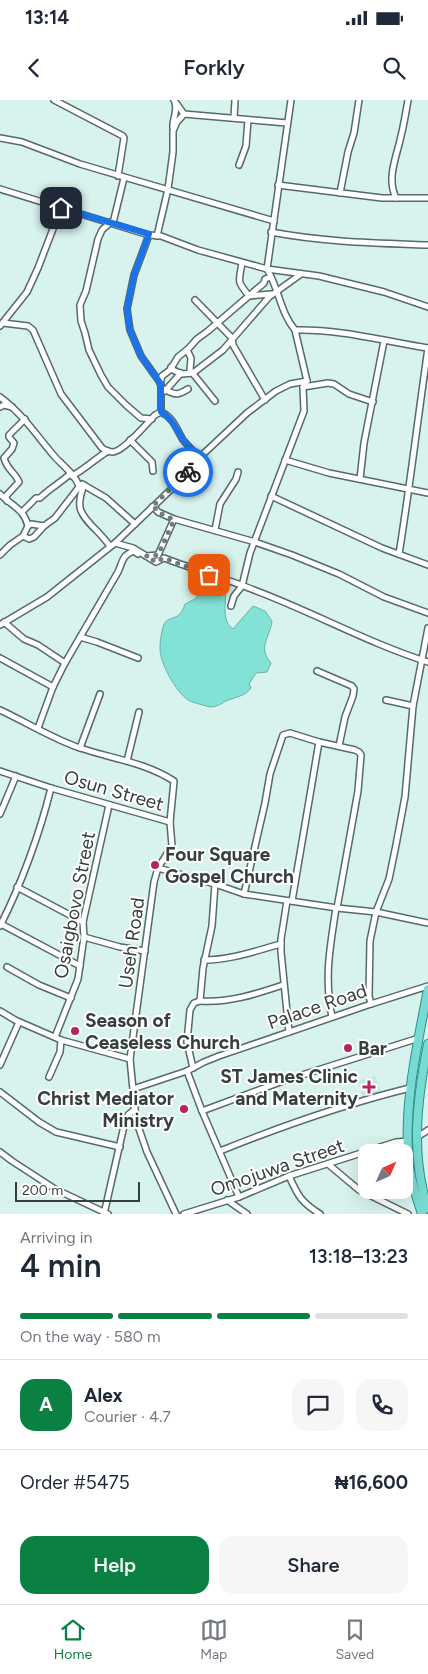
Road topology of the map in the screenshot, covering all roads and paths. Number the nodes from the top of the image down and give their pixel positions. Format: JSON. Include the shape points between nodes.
{"nodes":[{"id":1,"x":54,"y":100,"type":"edge"},
{"id":2,"x":174,"y":100,"type":"edge"},
{"id":3,"x":236,"y":100,"type":"edge"},
{"id":4,"x":291,"y":100,"type":"edge"},
{"id":5,"x":359,"y":100,"type":"edge"},
{"id":6,"x":408,"y":100,"type":"edge"},
{"id":7,"x":184,"y":114,"type":"junction"},
{"id":8,"x":234,"y":118,"type":"junction"},
{"id":9,"x":248,"y":120,"type":"junction"},
{"id":10,"x":287,"y":123,"type":"junction"},
{"id":11,"x":173,"y":131,"type":"junction"},
{"id":12,"x":0,"y":138,"type":"edge"},
{"id":13,"x":239,"y":165,"type":"dead end"},
{"id":14,"x":121,"y":177,"type":"junction"},
{"id":15,"x":278,"y":185,"type":"junction"},
{"id":16,"x":168,"y":189,"type":"junction"},
{"id":17,"x":0,"y":191,"type":"edge"},
{"id":18,"x":340,"y":193,"type":"junction"},
{"id":19,"x":396,"y":198,"type":"junction"},
{"id":20,"x":428,"y":198,"type":"edge"},
{"id":21,"x":61,"y":208,"type":"junction"},
{"id":22,"x":274,"y":221,"type":"junction"},
{"id":23,"x":112,"y":222,"type":"junction"},
{"id":24,"x":271,"y":232,"type":"junction"},
{"id":25,"x":149,"y":234,"type":"junction"},
{"id":26,"x":157,"y":236,"type":"junction"},
{"id":27,"x":428,"y":246,"type":"edge"},
{"id":28,"x":242,"y":263,"type":"junction"},
{"id":29,"x":267,"y":269,"type":"junction"},
{"id":30,"x":302,"y":274,"type":"junction"},
{"id":31,"x":272,"y":277,"type":"junction"},
{"id":32,"x":276,"y":292,"type":"junction"},
{"id":33,"x":249,"y":296,"type":"junction"},
{"id":34,"x":196,"y":300,"type":"dead end"},
{"id":35,"x":428,"y":307,"type":"edge"},
{"id":36,"x":1,"y":324,"type":"edge"},
{"id":37,"x":216,"y":324,"type":"junction"},
{"id":38,"x":295,"y":330,"type":"junction"},
{"id":39,"x":232,"y":338,"type":"junction"},
{"id":40,"x":384,"y":341,"type":"junction"},
{"id":41,"x":428,"y":348,"type":"edge"},
{"id":42,"x":187,"y":350,"type":"junction"},
{"id":43,"x":171,"y":367,"type":"junction"},
{"id":44,"x":181,"y":373,"type":"junction"},
{"id":45,"x":192,"y":373,"type":"junction"},
{"id":46,"x":307,"y":381,"type":"junction"},
{"id":47,"x":303,"y":387,"type":"junction"},
{"id":48,"x":163,"y":389,"type":"junction"},
{"id":49,"x":188,"y":389,"type":"dead end"},
{"id":50,"x":0,"y":398,"type":"edge"},
{"id":51,"x":265,"y":400,"type":"junction"},
{"id":52,"x":215,"y":401,"type":"dead end"},
{"id":53,"x":373,"y":402,"type":"junction"},
{"id":54,"x":0,"y":407,"type":"edge"},
{"id":55,"x":12,"y":407,"type":"junction"},
{"id":56,"x":161,"y":412,"type":"junction"},
{"id":57,"x":152,"y":418,"type":"junction"},
{"id":58,"x":24,"y":419,"type":"junction"},
{"id":59,"x":130,"y":440,"type":"junction"},
{"id":60,"x":108,"y":451,"type":"junction"},
{"id":61,"x":200,"y":457,"type":"junction"},
{"id":62,"x":285,"y":460,"type":"junction"},
{"id":63,"x":152,"y":470,"type":"dead end"},
{"id":64,"x":238,"y":472,"type":"dead end"},
{"id":65,"x":71,"y":475,"type":"junction"},
{"id":66,"x":360,"y":479,"type":"junction"},
{"id":67,"x":77,"y":481,"type":"junction"},
{"id":68,"x":84,"y":485,"type":"junction"},
{"id":69,"x":410,"y":490,"type":"junction"},
{"id":70,"x":428,"y":493,"type":"edge"},
{"id":71,"x":0,"y":494,"type":"edge"},
{"id":72,"x":271,"y":496,"type":"junction"},
{"id":73,"x":7,"y":501,"type":"junction"},
{"id":74,"x":150,"y":509,"type":"junction"},
{"id":75,"x":23,"y":511,"type":"junction"},
{"id":76,"x":174,"y":520,"type":"junction"},
{"id":77,"x":135,"y":524,"type":"junction"},
{"id":78,"x":28,"y":526,"type":"junction"},
{"id":79,"x":44,"y":526,"type":"junction"},
{"id":80,"x":215,"y":530,"type":"junction"},
{"id":81,"x":23,"y":536,"type":"junction"},
{"id":82,"x":255,"y":542,"type":"junction"},
{"id":83,"x":113,"y":544,"type":"junction"},
{"id":84,"x":0,"y":554,"type":"edge"},
{"id":85,"x":399,"y":554,"type":"junction"},
{"id":86,"x":146,"y":556,"type":"junction"},
{"id":87,"x":428,"y":565,"type":"edge"},
{"id":88,"x":242,"y":586,"type":"junction"},
{"id":89,"x":231,"y":606,"type":"dead end"},
{"id":90,"x":428,"y":613,"type":"edge"},
{"id":91,"x":2,"y":624,"type":"edge"},
{"id":92,"x":428,"y":628,"type":"edge"},
{"id":93,"x":80,"y":637,"type":"junction"},
{"id":94,"x":0,"y":658,"type":"edge"},
{"id":95,"x":138,"y":658,"type":"dead end"},
{"id":96,"x":425,"y":661,"type":"edge"},
{"id":97,"x":65,"y":663,"type":"junction"},
{"id":98,"x":317,"y":671,"type":"dead end"},
{"id":99,"x":53,"y":687,"type":"junction"},
{"id":100,"x":100,"y":694,"type":"dead end"},
{"id":101,"x":386,"y":700,"type":"dead end"},
{"id":102,"x":413,"y":706,"type":"junction"},
{"id":103,"x":0,"y":710,"type":"edge"},
{"id":104,"x":139,"y":712,"type":"dead end"},
{"id":105,"x":38,"y":728,"type":"junction"},
{"id":106,"x":319,"y":742,"type":"junction"},
{"id":107,"x":339,"y":746,"type":"junction"},
{"id":108,"x":80,"y":748,"type":"junction"},
{"id":109,"x":127,"y":760,"type":"junction"},
{"id":110,"x":0,"y":771,"type":"edge"},
{"id":111,"x":16,"y":776,"type":"junction"},
{"id":112,"x":51,"y":788,"type":"junction"},
{"id":113,"x":110,"y":805,"type":"junction"},
{"id":114,"x":0,"y":814,"type":"edge"},
{"id":115,"x":170,"y":822,"type":"junction"},
{"id":116,"x":158,"y":868,"type":"junction"},
{"id":117,"x":215,"y":884,"type":"junction"},
{"id":118,"x":17,"y":887,"type":"junction"},
{"id":119,"x":244,"y":894,"type":"junction"},
{"id":120,"x":289,"y":901,"type":"junction"},
{"id":121,"x":336,"y":908,"type":"junction"},
{"id":122,"x":376,"y":912,"type":"junction"},
{"id":123,"x":84,"y":922,"type":"junction"},
{"id":124,"x":428,"y":923,"type":"edge"},
{"id":125,"x":1,"y":925,"type":"edge"},
{"id":126,"x":84,"y":937,"type":"junction"},
{"id":127,"x":281,"y":944,"type":"junction"},
{"id":128,"x":145,"y":951,"type":"junction"},
{"id":129,"x":204,"y":960,"type":"junction"},
{"id":130,"x":80,"y":966,"type":"junction"},
{"id":131,"x":7,"y":967,"type":"dead end"},
{"id":132,"x":283,"y":985,"type":"junction"},
{"id":133,"x":428,"y":987,"type":"edge"},
{"id":134,"x":71,"y":998,"type":"junction"},
{"id":135,"x":200,"y":1001,"type":"junction"},
{"id":136,"x":371,"y":1004,"type":"junction"},
{"id":137,"x":0,"y":1011,"type":"edge"},
{"id":138,"x":332,"y":1017,"type":"junction"},
{"id":139,"x":19,"y":1022,"type":"junction"},
{"id":140,"x":289,"y":1032,"type":"junction"},
{"id":141,"x":55,"y":1037,"type":"junction"},
{"id":142,"x":419,"y":1038,"type":"junction"},
{"id":143,"x":61,"y":1040,"type":"junction"},
{"id":144,"x":428,"y":1044,"type":"edge"},
{"id":145,"x":130,"y":1059,"type":"junction"},
{"id":146,"x":0,"y":1062,"type":"edge"},
{"id":147,"x":193,"y":1068,"type":"junction"},
{"id":148,"x":187,"y":1072,"type":"junction"},
{"id":149,"x":49,"y":1077,"type":"dead end"},
{"id":150,"x":424,"y":1078,"type":"edge"},
{"id":151,"x":410,"y":1088,"type":"junction"},
{"id":152,"x":133,"y":1090,"type":"junction"},
{"id":153,"x":0,"y":1092,"type":"edge"},
{"id":154,"x":202,"y":1111,"type":"junction"},
{"id":155,"x":428,"y":1130,"type":"edge"},
{"id":156,"x":412,"y":1140,"type":"junction"},
{"id":157,"x":120,"y":1146,"type":"junction"},
{"id":158,"x":220,"y":1151,"type":"junction"},
{"id":159,"x":0,"y":1152,"type":"edge"},
{"id":160,"x":328,"y":1164,"type":"junction"},
{"id":161,"x":419,"y":1175,"type":"junction"},
{"id":162,"x":289,"y":1176,"type":"junction"},
{"id":163,"x":428,"y":1176,"type":"edge"},
{"id":164,"x":239,"y":1197,"type":"junction"},
{"id":165,"x":227,"y":1200,"type":"junction"},
{"id":166,"x":428,"y":1209,"type":"edge"},
{"id":167,"x":105,"y":1213,"type":"edge"},
{"id":168,"x":176,"y":1214,"type":"edge"},
{"id":169,"x":184,"y":1214,"type":"edge"},
{"id":170,"x":246,"y":1214,"type":"edge"},
{"id":171,"x":320,"y":1214,"type":"edge"},
{"id":172,"x":408,"y":1214,"type":"edge"},
{"id":173,"x":422,"y":1214,"type":"edge"}],
"edges":[{"from":1,"to":14,"type":"street","via":[[123,136]]},
{"from":2,"to":7,"type":"street"},
{"from":2,"to":11,"type":"street"},
{"from":3,"to":8,"type":"street"},
{"from":4,"to":10,"type":"street"},
{"from":5,"to":18,"type":"street"},
{"from":6,"to":19,"type":"street","via":[[392,170]]},
{"from":7,"to":8,"type":"street"},
{"from":7,"to":11,"type":"street"},
{"from":8,"to":9,"type":"street"},
{"from":9,"to":10,"type":"street"},
{"from":9,"to":13,"type":"street","via":[[246,146]]},
{"from":10,"to":15,"type":"street"},
{"from":11,"to":16,"type":"street"},
{"from":12,"to":14,"type":"street","via":[[22,142]]},
{"from":14,"to":16,"type":"street"},
{"from":14,"to":23,"type":"street"},
{"from":15,"to":18,"type":"street"},
{"from":15,"to":22,"type":"street"},
{"from":16,"to":22,"type":"street"},
{"from":16,"to":26,"type":"street"},
{"from":17,"to":21,"type":"street"},
{"from":18,"to":19,"type":"street"},
{"from":19,"to":20,"type":"street"},
{"from":21,"to":23,"type":"street"},
{"from":21,"to":36,"type":"street","via":[[27,292]]},
{"from":22,"to":24,"type":"street"},
{"from":23,"to":25,"type":"street"},
{"from":23,"to":57,"type":"street","via":[[102,230],[98,239],[80,305],[81,321],[89,350],[108,386],[141,418]]},
{"from":24,"to":27,"type":"street","via":[[361,243]]},
{"from":24,"to":29,"type":"street"},
{"from":25,"to":26,"type":"street"},
{"from":25,"to":48,"type":"street","via":[[134,275],[127,309],[130,330],[141,356]]},
{"from":26,"to":28,"type":"street"},
{"from":28,"to":29,"type":"street"},
{"from":28,"to":33,"type":"street","via":[[238,279]]},
{"from":29,"to":30,"type":"street"},
{"from":29,"to":31,"type":"street"},
{"from":30,"to":32,"type":"street"},
{"from":30,"to":35,"type":"street","via":[[384,292]]},
{"from":31,"to":32,"type":"street"},
{"from":31,"to":33,"type":"street","via":[[265,278],[264,283]]},
{"from":32,"to":33,"type":"street"},
{"from":32,"to":38,"type":"street","via":[[287,321]]},
{"from":32,"to":39,"type":"street"},
{"from":33,"to":37,"type":"street"},
{"from":34,"to":37,"type":"street"},
{"from":36,"to":60,"type":"street","via":[[28,326],[33,330],[61,394],[102,448]]},
{"from":37,"to":39,"type":"street"},
{"from":37,"to":42,"type":"street"},
{"from":38,"to":40,"type":"street","via":[[364,336]]},
{"from":38,"to":46,"type":"street"},
{"from":39,"to":45,"type":"street","via":[[223,350]]},
{"from":39,"to":51,"type":"street"},
{"from":40,"to":41,"type":"street"},
{"from":40,"to":53,"type":"street"},
{"from":41,"to":69,"type":"street"},
{"from":42,"to":43,"type":"street","via":[[174,360]]},
{"from":42,"to":45,"type":"street"},
{"from":43,"to":44,"type":"street"},
{"from":43,"to":48,"type":"street","via":[[162,376]]},
{"from":44,"to":45,"type":"street"},
{"from":44,"to":48,"type":"street"},
{"from":45,"to":52,"type":"street"},
{"from":46,"to":47,"type":"street"},
{"from":46,"to":51,"type":"street","via":[[290,384]]},
{"from":47,"to":53,"type":"street","via":[[334,384],[349,394]]},
{"from":47,"to":62,"type":"street","via":[[304,411]]},
{"from":48,"to":49,"type":"street","via":[[181,394]]},
{"from":48,"to":56,"type":"street"},
{"from":50,"to":55,"type":"street"},
{"from":51,"to":61,"type":"street"},
{"from":53,"to":66,"type":"street"},
{"from":54,"to":55,"type":"street"},
{"from":55,"to":58,"type":"street"},
{"from":56,"to":57,"type":"street"},
{"from":56,"to":61,"type":"street"},
{"from":57,"to":59,"type":"street"},
{"from":58,"to":65,"type":"street"},
{"from":58,"to":73,"type":"street","via":[[9,435],[14,444],[4,458],[6,466],[19,482],[6,496]]},
{"from":59,"to":60,"type":"street","via":[[119,450]]},
{"from":59,"to":63,"type":"street","via":[[152,462]]},
{"from":60,"to":65,"type":"street"},
{"from":61,"to":74,"type":"street"},
{"from":62,"to":66,"type":"street"},
{"from":62,"to":72,"type":"street"},
{"from":64,"to":80,"type":"street","via":[[220,504]]},
{"from":65,"to":67,"type":"street"},
{"from":65,"to":75,"type":"street","via":[[36,498]]},
{"from":66,"to":69,"type":"street"},
{"from":67,"to":68,"type":"street"},
{"from":67,"to":79,"type":"street","via":[[77,490],[55,518]]},
{"from":68,"to":77,"type":"street","via":[[106,498]]},
{"from":68,"to":83,"type":"street","via":[[79,497],[82,514]]},
{"from":69,"to":70,"type":"street"},
{"from":69,"to":85,"type":"street"},
{"from":71,"to":73,"type":"street"},
{"from":72,"to":82,"type":"street"},
{"from":72,"to":85,"type":"street"},
{"from":73,"to":75,"type":"street"},
{"from":74,"to":76,"type":"street"},
{"from":74,"to":77,"type":"street"},
{"from":75,"to":78,"type":"street"},
{"from":76,"to":80,"type":"street"},
{"from":76,"to":86,"type":"street","via":[[158,555]]},
{"from":77,"to":83,"type":"street"},
{"from":78,"to":79,"type":"street"},
{"from":78,"to":81,"type":"street"},
{"from":79,"to":81,"type":"street","via":[[34,537]]},
{"from":80,"to":82,"type":"street"},
{"from":81,"to":84,"type":"street"},
{"from":82,"to":88,"type":"street"},
{"from":82,"to":90,"type":"street"},
{"from":83,"to":86,"type":"street","via":[[133,548]]},
{"from":83,"to":91,"type":"street","via":[[47,597]]},
{"from":85,"to":87,"type":"street"},
{"from":86,"to":88,"type":"street","via":[[156,562],[164,558]]},
{"from":86,"to":93,"type":"street","via":[[134,551],[124,556]]},
{"from":88,"to":89,"type":"street"},
{"from":88,"to":96,"type":"street"},
{"from":91,"to":97,"type":"street"},
{"from":92,"to":96,"type":"street"},
{"from":93,"to":95,"type":"street"},
{"from":93,"to":97,"type":"street"},
{"from":94,"to":99,"type":"street"},
{"from":96,"to":102,"type":"street"},
{"from":97,"to":99,"type":"street"},
{"from":98,"to":107,"type":"street","via":[[354,689],[344,717]]},
{"from":99,"to":105,"type":"street"},
{"from":100,"to":108,"type":"street"},
{"from":101,"to":102,"type":"street"},
{"from":102,"to":122,"type":"street","via":[[405,797],[389,880]]},
{"from":103,"to":105,"type":"street"},
{"from":104,"to":109,"type":"street"},
{"from":105,"to":108,"type":"street"},
{"from":106,"to":107,"type":"street"},
{"from":106,"to":119,"type":"street","via":[[290,733],[284,735],[270,774]]},
{"from":106,"to":120,"type":"street"},
{"from":107,"to":121,"type":"street","via":[[359,752],[361,760]]},
{"from":108,"to":109,"type":"street"},
{"from":109,"to":115,"type":"street","name":"Useh Road","via":[[159,771],[174,781]]},
{"from":110,"to":111,"type":"street","name":"Osun Street"},
{"from":111,"to":112,"type":"street","name":"Osun Street"},
{"from":111,"to":114,"type":"street"},
{"from":112,"to":113,"type":"street","name":"Osun Street"},
{"from":112,"to":118,"type":"street","name":"Osun Street"},
{"from":113,"to":115,"type":"street","name":"Osun Street"},
{"from":113,"to":123,"type":"street","name":"Osaigbovo Street"},
{"from":115,"to":116,"type":"street","name":"Useh Road","via":[[172,846]]},
{"from":116,"to":117,"type":"street"},
{"from":116,"to":128,"type":"street","name":"Useh Road"},
{"from":117,"to":119,"type":"street"},
{"from":117,"to":129,"type":"street","via":[[212,926]]},
{"from":118,"to":123,"type":"street"},
{"from":118,"to":125,"type":"street","name":"Osun Street"},
{"from":119,"to":120,"type":"street"},
{"from":120,"to":121,"type":"street"},
{"from":120,"to":127,"type":"street"},
{"from":121,"to":122,"type":"street"},
{"from":121,"to":138,"type":"street","via":[[327,972]]},
{"from":122,"to":124,"type":"street"},
{"from":122,"to":136,"type":"street","via":[[370,942]]},
{"from":123,"to":126,"type":"street","name":"Osaigbovo Street"},
{"from":125,"to":130,"type":"street"},
{"from":126,"to":128,"type":"street"},
{"from":126,"to":130,"type":"street","name":"Osaigbovo Street"},
{"from":127,"to":129,"type":"street","via":[[232,958]]},
{"from":127,"to":132,"type":"street"},
{"from":128,"to":145,"type":"street","name":"Useh Road"},
{"from":129,"to":135,"type":"street"},
{"from":130,"to":134,"type":"street","name":"Osaigbovo Street"},
{"from":131,"to":134,"type":"street"},
{"from":132,"to":135,"type":"street","via":[[218,1002]]},
{"from":132,"to":140,"type":"street"},
{"from":133,"to":136,"type":"street","name":"Palace Road"},
{"from":133,"to":142,"type":"main road"},
{"from":134,"to":141,"type":"street","name":"Osaigbovo Street"},
{"from":135,"to":147,"type":"street","via":[[194,1003],[190,1010],[187,1042]]},
{"from":136,"to":138,"type":"street","name":"Palace Road"},
{"from":137,"to":139,"type":"street"},
{"from":138,"to":140,"type":"street","name":"Palace Road"},
{"from":139,"to":141,"type":"street"},
{"from":139,"to":146,"type":"street"},
{"from":140,"to":147,"type":"street","name":"Palace Road"},
{"from":141,"to":143,"type":"street"},
{"from":142,"to":151,"type":"main road"},
{"from":142,"to":154,"type":"street","via":[[283,1081]]},
{"from":143,"to":145,"type":"street"},
{"from":143,"to":149,"type":"street","via":[[60,1052]]},
{"from":144,"to":150,"type":"main road"},
{"from":145,"to":152,"type":"street","name":"Useh Road"},
{"from":147,"to":148,"type":"street","name":"Palace Road"},
{"from":148,"to":152,"type":"street","name":"Palace Road"},
{"from":148,"to":154,"type":"street"},
{"from":150,"to":156,"type":"main road"},
{"from":151,"to":156,"type":"main road","via":[[407,1113]]},
{"from":151,"to":158,"type":"street","via":[[309,1118]]},
{"from":152,"to":157,"type":"street","via":[[135,1109],[128,1115]]},
{"from":152,"to":168,"type":"street","name":"Useh Road","via":[[136,1120],[147,1152]]},
{"from":153,"to":157,"type":"street","via":[[56,1132]]},
{"from":154,"to":158,"type":"street"},
{"from":155,"to":156,"type":"street","name":"Omojuwa Street"},
{"from":156,"to":160,"type":"street","name":"Omojuwa Street"},
{"from":156,"to":161,"type":"main road"},
{"from":156,"to":173,"type":"main road","via":[[409,1165]]},
{"from":157,"to":167,"type":"street"},
{"from":158,"to":164,"type":"street"},
{"from":159,"to":167,"type":"street","via":[[55,1189]]},
{"from":160,"to":162,"type":"street","name":"Omojuwa Street"},
{"from":160,"to":172,"type":"street","via":[[359,1190]]},
{"from":161,"to":163,"type":"street"},
{"from":161,"to":166,"type":"main road"},
{"from":162,"to":164,"type":"street","name":"Omojuwa Street"},
{"from":162,"to":171,"type":"street","via":[[299,1197]]},
{"from":164,"to":165,"type":"street","name":"Omojuwa Street"},
{"from":165,"to":169,"type":"street","name":"Omojuwa Street"},
{"from":165,"to":170,"type":"street"}]}
